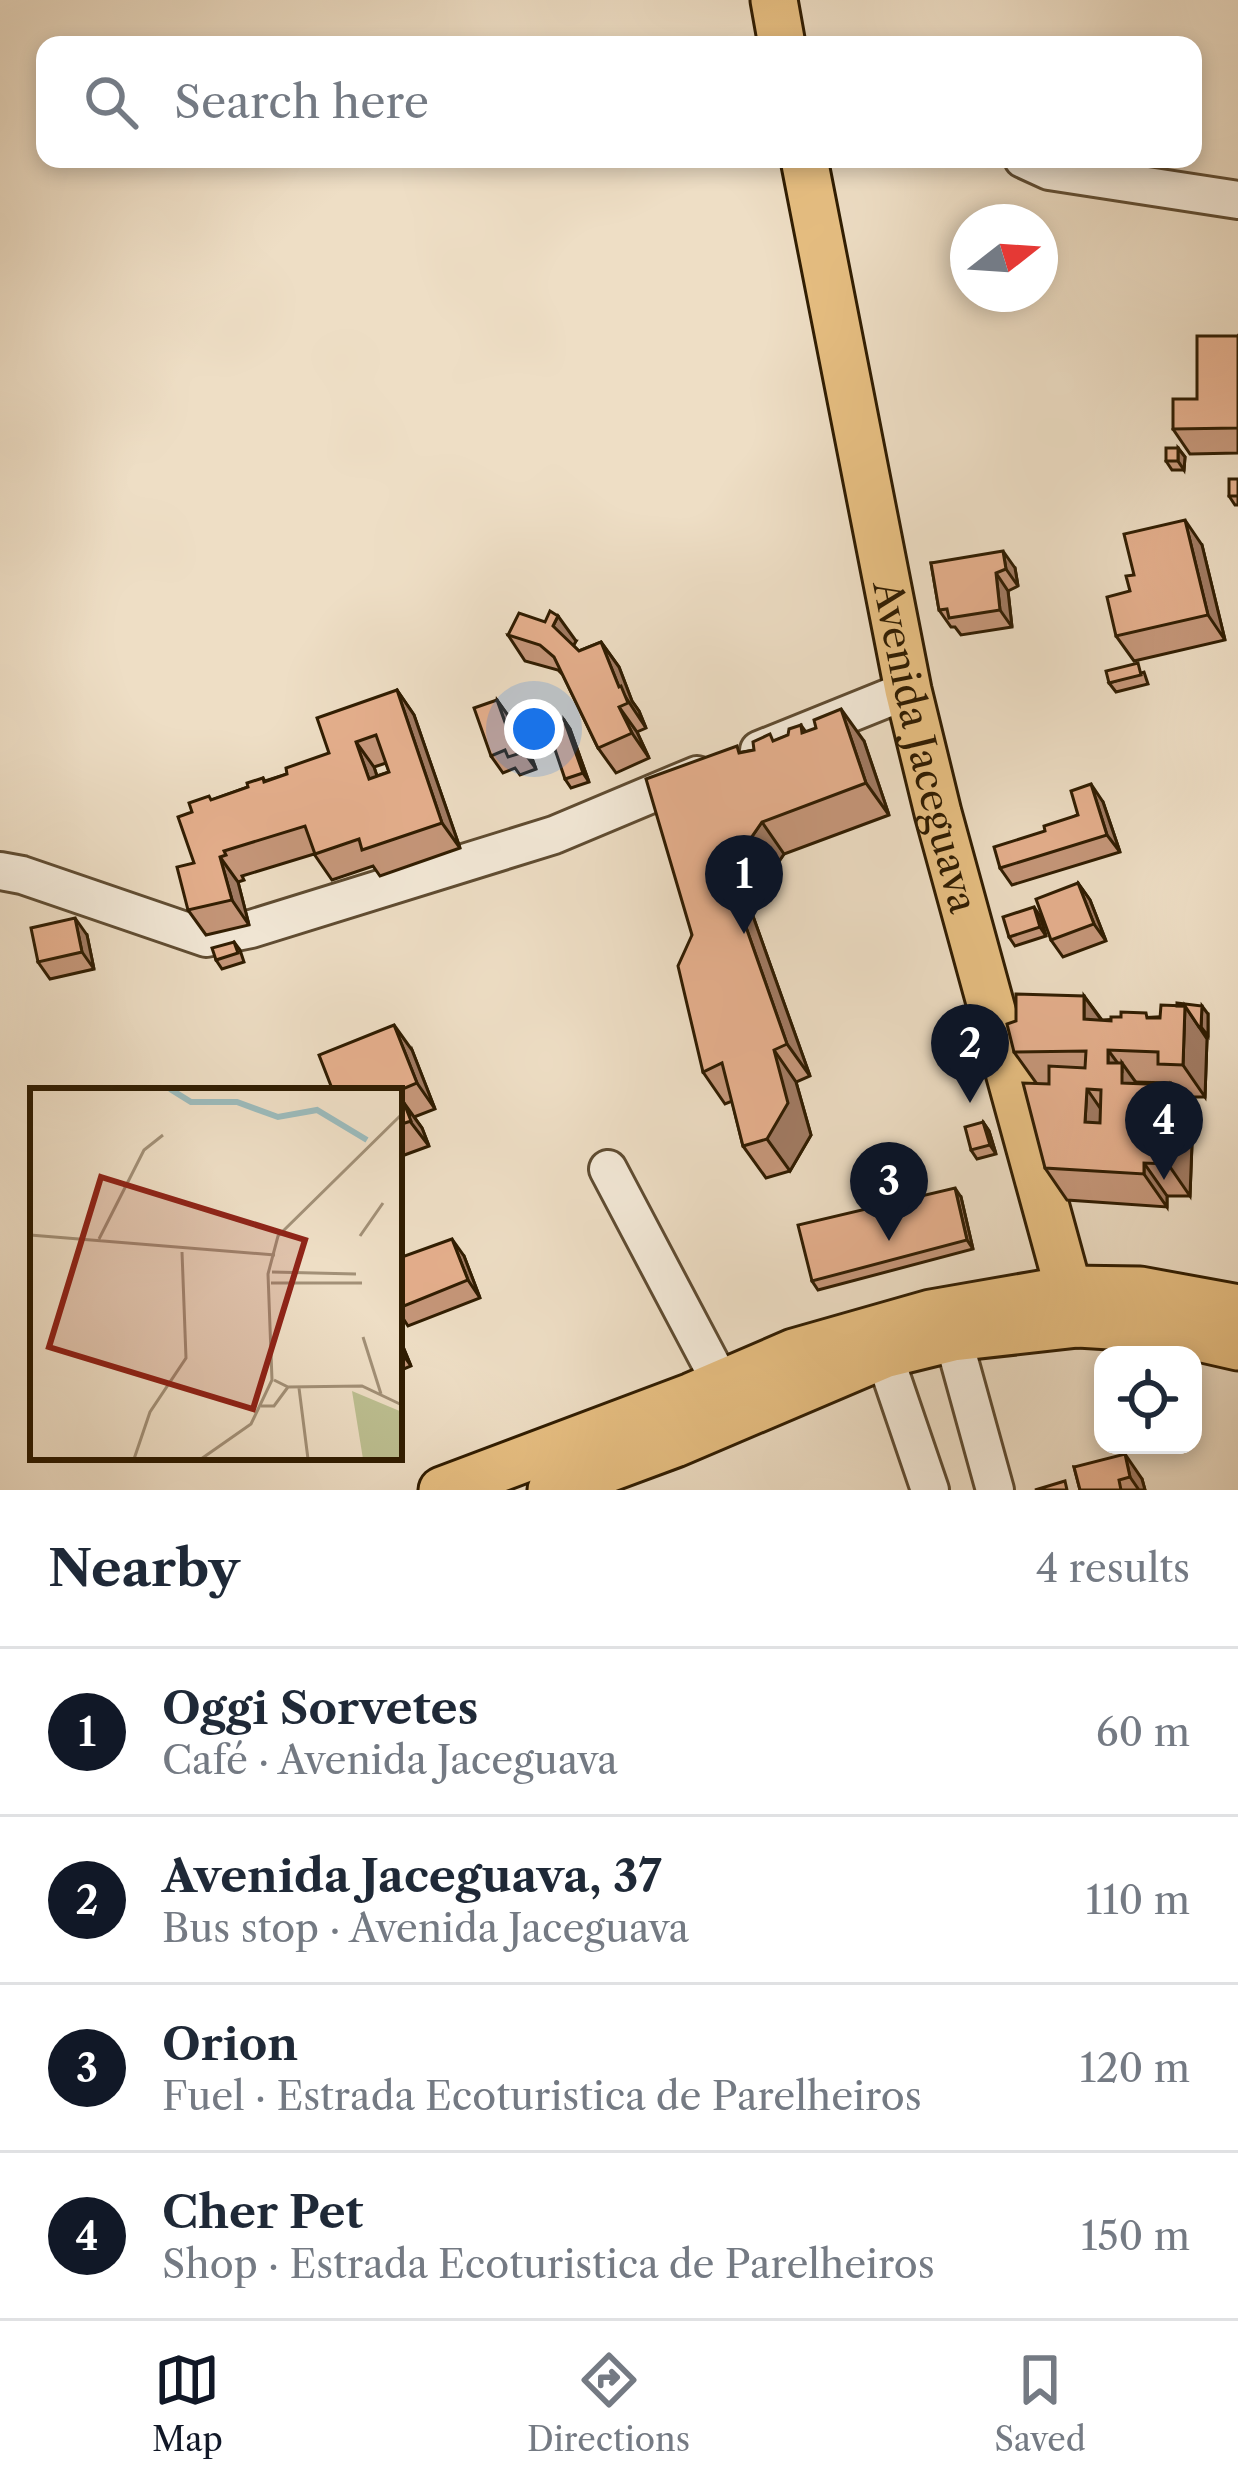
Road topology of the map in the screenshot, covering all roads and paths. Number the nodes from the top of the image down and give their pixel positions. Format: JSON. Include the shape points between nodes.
{"nodes":[{"id":1,"x":774,"y":0,"type":"edge"},
{"id":2,"x":780,"y":36,"type":"edge"},
{"id":3,"x":806,"y":168,"type":"edge"},
{"id":4,"x":1042,"y":168,"type":"edge"},
{"id":5,"x":1238,"y":200,"type":"edge"},
{"id":6,"x":908,"y":690,"type":"junction"},
{"id":7,"x":0,"y":871,"type":"edge"},
{"id":8,"x":608,"y":1168,"type":"dead end"},
{"id":9,"x":1073,"y":1306,"type":"junction"},
{"id":10,"x":1238,"y":1309,"type":"edge"},
{"id":11,"x":953,"y":1338,"type":"junction"},
{"id":12,"x":1238,"y":1347,"type":"edge"},
{"id":13,"x":884,"y":1354,"type":"junction"},
{"id":14,"x":722,"y":1383,"type":"junction"},
{"id":15,"x":442,"y":1490,"type":"edge"},
{"id":16,"x":551,"y":1490,"type":"edge"},
{"id":17,"x":930,"y":1490,"type":"edge"},
{"id":18,"x":995,"y":1490,"type":"edge"}],
"edges":[{"from":1,"to":2,"type":"main road"},
{"from":3,"to":6,"type":"main road","name":"Avenida Jaceguava"},
{"from":4,"to":5,"type":"street"},
{"from":6,"to":7,"type":"street","via":[[554,835],[206,938]]},
{"from":6,"to":9,"type":"main road","name":"Avenida Jaceguava"},
{"from":8,"to":14,"type":"street"},
{"from":9,"to":10,"type":"main road","via":[[1140,1289]]},
{"from":9,"to":11,"type":"main road"},
{"from":9,"to":12,"type":"main road"},
{"from":9,"to":14,"type":"main road","via":[[931,1313],[794,1352]]},
{"from":11,"to":13,"type":"main road"},
{"from":11,"to":18,"type":"street"},
{"from":13,"to":16,"type":"main road"},
{"from":13,"to":17,"type":"street"},
{"from":14,"to":15,"type":"main road"}]}
